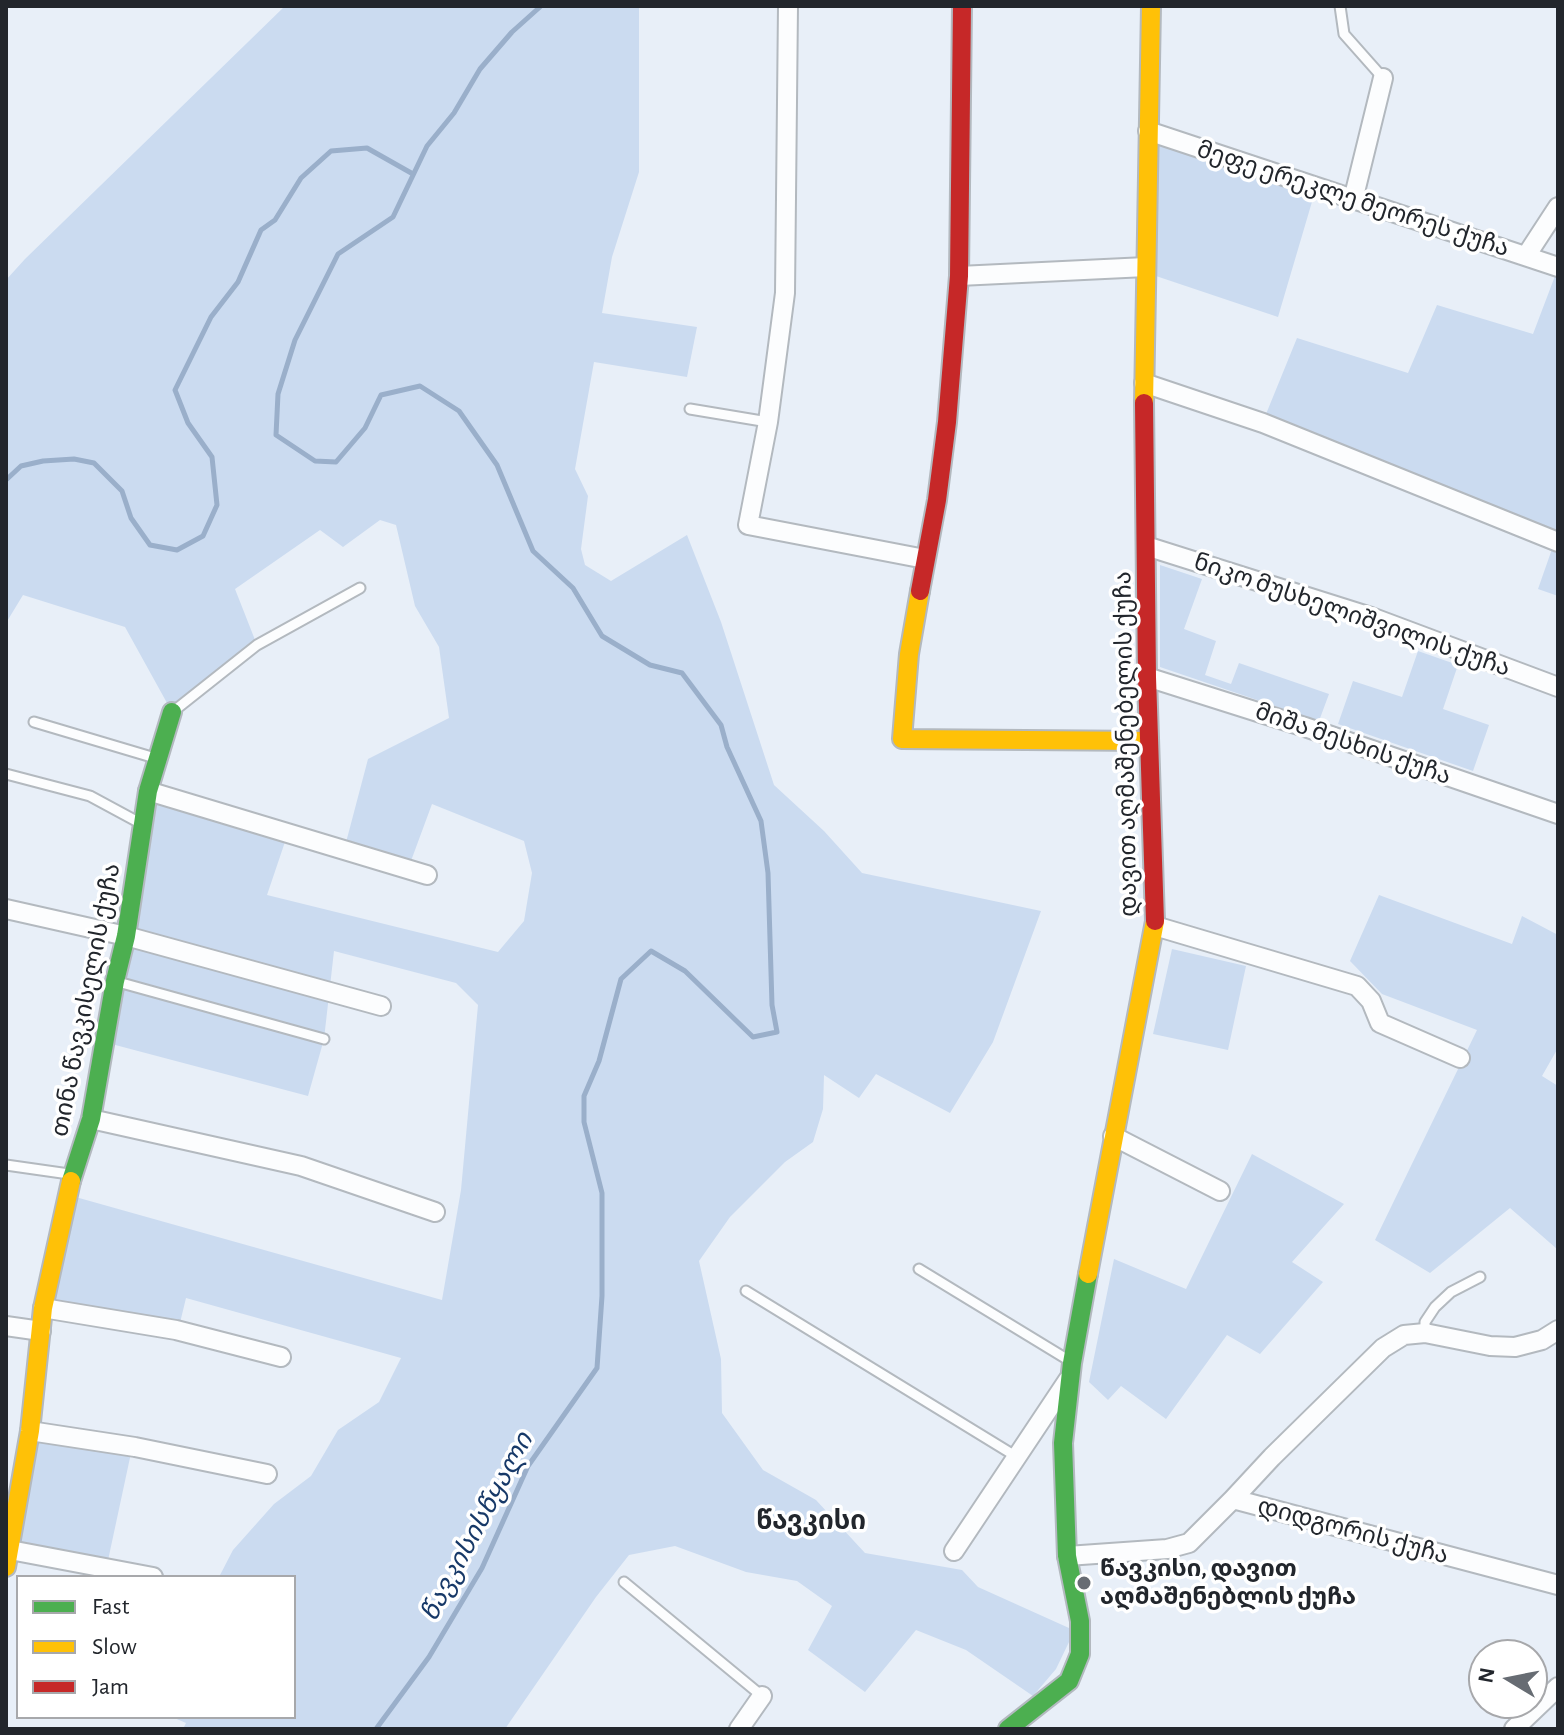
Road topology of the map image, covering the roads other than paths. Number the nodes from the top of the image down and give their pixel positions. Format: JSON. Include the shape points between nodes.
{"nodes":[{"id":1,"x":788,"y":6,"type":"edge"},
{"id":2,"x":962,"y":6,"type":"edge"},
{"id":3,"x":1151,"y":6,"type":"edge"},
{"id":4,"x":1340,"y":6,"type":"edge"},
{"id":5,"x":1383,"y":78,"type":"joint"},
{"id":6,"x":1148,"y":131,"type":"junction"},
{"id":7,"x":1353,"y":200,"type":"junction"},
{"id":8,"x":1558,"y":207,"type":"edge"},
{"id":9,"x":1526,"y":256,"type":"junction"},
{"id":10,"x":1146,"y":267,"type":"junction"},
{"id":11,"x":1558,"y":267,"type":"edge"},
{"id":12,"x":959,"y":276,"type":"junction"},
{"id":13,"x":1144,"y":383,"type":"junction"},
{"id":14,"x":690,"y":409,"type":"dead end"},
{"id":15,"x":768,"y":422,"type":"junction"},
{"id":16,"x":1558,"y":542,"type":"edge"},
{"id":17,"x":1146,"y":546,"type":"junction"},
{"id":18,"x":925,"y":559,"type":"junction"},
{"id":19,"x":360,"y":588,"type":"dead end"},
{"id":20,"x":1147,"y":677,"type":"junction"},
{"id":21,"x":1558,"y":687,"type":"edge"},
{"id":22,"x":172,"y":712,"type":"joint"},
{"id":23,"x":34,"y":722,"type":"dead end"},
{"id":24,"x":1149,"y":741,"type":"junction"},
{"id":25,"x":158,"y":759,"type":"junction"},
{"id":26,"x":6,"y":774,"type":"edge"},
{"id":27,"x":148,"y":791,"type":"junction"},
{"id":28,"x":1558,"y":814,"type":"edge"},
{"id":29,"x":143,"y":825,"type":"junction"},
{"id":30,"x":427,"y":875,"type":"dead end"},
{"id":31,"x":6,"y":909,"type":"edge"},
{"id":32,"x":1155,"y":926,"type":"junction"},
{"id":33,"x":126,"y":936,"type":"junction"},
{"id":34,"x":115,"y":981,"type":"junction"},
{"id":35,"x":381,"y":1006,"type":"dead end"},
{"id":36,"x":324,"y":1039,"type":"dead end"},
{"id":37,"x":1460,"y":1058,"type":"dead end"},
{"id":38,"x":91,"y":1119,"type":"junction"},
{"id":39,"x":1113,"y":1136,"type":"junction"},
{"id":40,"x":6,"y":1165,"type":"edge"},
{"id":41,"x":73,"y":1175,"type":"junction"},
{"id":42,"x":1220,"y":1191,"type":"dead end"},
{"id":43,"x":435,"y":1212,"type":"dead end"},
{"id":44,"x":919,"y":1269,"type":"dead end"},
{"id":45,"x":1480,"y":1277,"type":"dead end"},
{"id":46,"x":746,"y":1291,"type":"dead end"},
{"id":47,"x":43,"y":1308,"type":"junction"},
{"id":48,"x":6,"y":1326,"type":"edge"},
{"id":49,"x":1558,"y":1330,"type":"edge"},
{"id":50,"x":41,"y":1331,"type":"junction"},
{"id":51,"x":1425,"y":1333,"type":"junction"},
{"id":52,"x":281,"y":1357,"type":"dead end"},
{"id":53,"x":1071,"y":1370,"type":"junction"},
{"id":54,"x":30,"y":1431,"type":"junction"},
{"id":55,"x":1017,"y":1457,"type":"junction"},
{"id":56,"x":267,"y":1474,"type":"dead end"},
{"id":57,"x":1233,"y":1499,"type":"junction"},
{"id":58,"x":954,"y":1551,"type":"dead end"},
{"id":59,"x":1067,"y":1556,"type":"junction"},
{"id":60,"x":8,"y":1559,"type":"edge"},
{"id":61,"x":137,"y":1575,"type":"edge"},
{"id":62,"x":624,"y":1582,"type":"dead end"},
{"id":63,"x":1558,"y":1585,"type":"edge"},
{"id":64,"x":1558,"y":1687,"type":"edge"},
{"id":65,"x":762,"y":1696,"type":"joint"},
{"id":66,"x":739,"y":1729,"type":"edge"},
{"id":67,"x":1008,"y":1729,"type":"edge"},
{"id":68,"x":1514,"y":1729,"type":"edge"}],
"edges":[{"from":1,"to":15,"type":"street","via":[[785,293]]},
{"from":2,"to":12,"type":"street"},
{"from":3,"to":6,"type":"street","name":"დავით აღმაშენებელის ქუჩა"},
{"from":4,"to":5,"type":"lane","via":[[1344,34]]},
{"from":5,"to":7,"type":"street"},
{"from":6,"to":7,"type":"street","name":"მეფე ერეკლე მეორეს ქუჩა"},
{"from":6,"to":10,"type":"street","name":"დავით აღმაშენებელის ქუჩა"},
{"from":7,"to":9,"type":"street","name":"მეფე ერეკლე მეორეს ქუჩა"},
{"from":8,"to":9,"type":"street"},
{"from":9,"to":11,"type":"street","name":"მეფე ერეკლე მეორეს ქუჩა"},
{"from":10,"to":12,"type":"street"},
{"from":10,"to":13,"type":"street","name":"დავით აღმაშენებელის ქუჩა"},
{"from":12,"to":18,"type":"street","via":[[947,422]]},
{"from":13,"to":16,"type":"street","via":[[1263,423]]},
{"from":13,"to":17,"type":"street","name":"დავით აღმაშენებელის ქუჩა"},
{"from":14,"to":15,"type":"lane"},
{"from":15,"to":18,"type":"street","via":[[748,525]]},
{"from":17,"to":20,"type":"street","name":"დავით აღმაშენებელის ქუჩა"},
{"from":17,"to":21,"type":"street","name":"ნიკო მუსხელიშვილის ქუჩა","via":[[1371,617]]},
{"from":18,"to":24,"type":"street","via":[[902,739]]},
{"from":19,"to":22,"type":"lane","name":"თინა წავკისელის ქუჩა","via":[[257,645]]},
{"from":20,"to":24,"type":"street","name":"დავით აღმაშენებელის ქუჩა"},
{"from":20,"to":28,"type":"street","name":"მიშა მესხის ქუჩა"},
{"from":22,"to":25,"type":"street","name":"თინა წავკისელის ქუჩა"},
{"from":23,"to":25,"type":"lane"},
{"from":24,"to":32,"type":"street","name":"დავით აღმაშენებელის ქუჩა"},
{"from":25,"to":27,"type":"street","name":"თინა წავკისელის ქუჩა"},
{"from":26,"to":29,"type":"lane","via":[[90,796]]},
{"from":27,"to":29,"type":"street","name":"თინა წავკისელის ქუჩა"},
{"from":27,"to":30,"type":"street"},
{"from":29,"to":33,"type":"street","name":"თინა წავკისელის ქუჩა"},
{"from":31,"to":33,"type":"street"},
{"from":32,"to":37,"type":"street","via":[[1357,986],[1380,1023]]},
{"from":32,"to":39,"type":"street","name":"დავით აღმაშენებელის ქუჩა"},
{"from":33,"to":34,"type":"street","name":"თინა წავკისელის ქუჩა"},
{"from":33,"to":35,"type":"street"},
{"from":34,"to":36,"type":"lane"},
{"from":34,"to":38,"type":"street","name":"თინა წავკისელის ქუჩა"},
{"from":38,"to":41,"type":"street","name":"თინა წავკისელის ქუჩა"},
{"from":38,"to":43,"type":"street","via":[[301,1166]]},
{"from":39,"to":42,"type":"street"},
{"from":39,"to":53,"type":"street","name":"დავით აღმაშენებელის ქუჩა"},
{"from":40,"to":41,"type":"lane"},
{"from":41,"to":47,"type":"street","name":"თინა წავკისელის ქუჩა"},
{"from":44,"to":53,"type":"lane"},
{"from":45,"to":51,"type":"lane","via":[[1435,1307]]},
{"from":46,"to":55,"type":"lane"},
{"from":47,"to":50,"type":"street","name":"თინა წავკისელის ქუჩა"},
{"from":47,"to":52,"type":"street","via":[[176,1330]]},
{"from":48,"to":50,"type":"street"},
{"from":49,"to":51,"type":"street","via":[[1515,1347]]},
{"from":50,"to":54,"type":"street","name":"თინა წავკისელის ქუჩა"},
{"from":51,"to":57,"type":"street","via":[[1404,1335],[1383,1348]]},
{"from":53,"to":55,"type":"street"},
{"from":53,"to":59,"type":"street","name":"დავით აღმაშენებელის ქუჩა","via":[[1063,1443]]},
{"from":54,"to":56,"type":"street"},
{"from":54,"to":60,"type":"street","name":"თინა წავკისელის ქუჩა"},
{"from":55,"to":58,"type":"street"},
{"from":57,"to":59,"type":"street","name":"დიდგორის ქუჩა","via":[[1189,1543]]},
{"from":57,"to":63,"type":"street","name":"დიდგორის ქუჩა"},
{"from":59,"to":67,"type":"street","name":"დავით აღმაშენებელის ქუჩა","via":[[1080,1621],[1080,1654],[1069,1681]]},
{"from":60,"to":61,"type":"street"},
{"from":62,"to":65,"type":"lane"},
{"from":64,"to":68,"type":"street"},
{"from":65,"to":66,"type":"street"}]}
